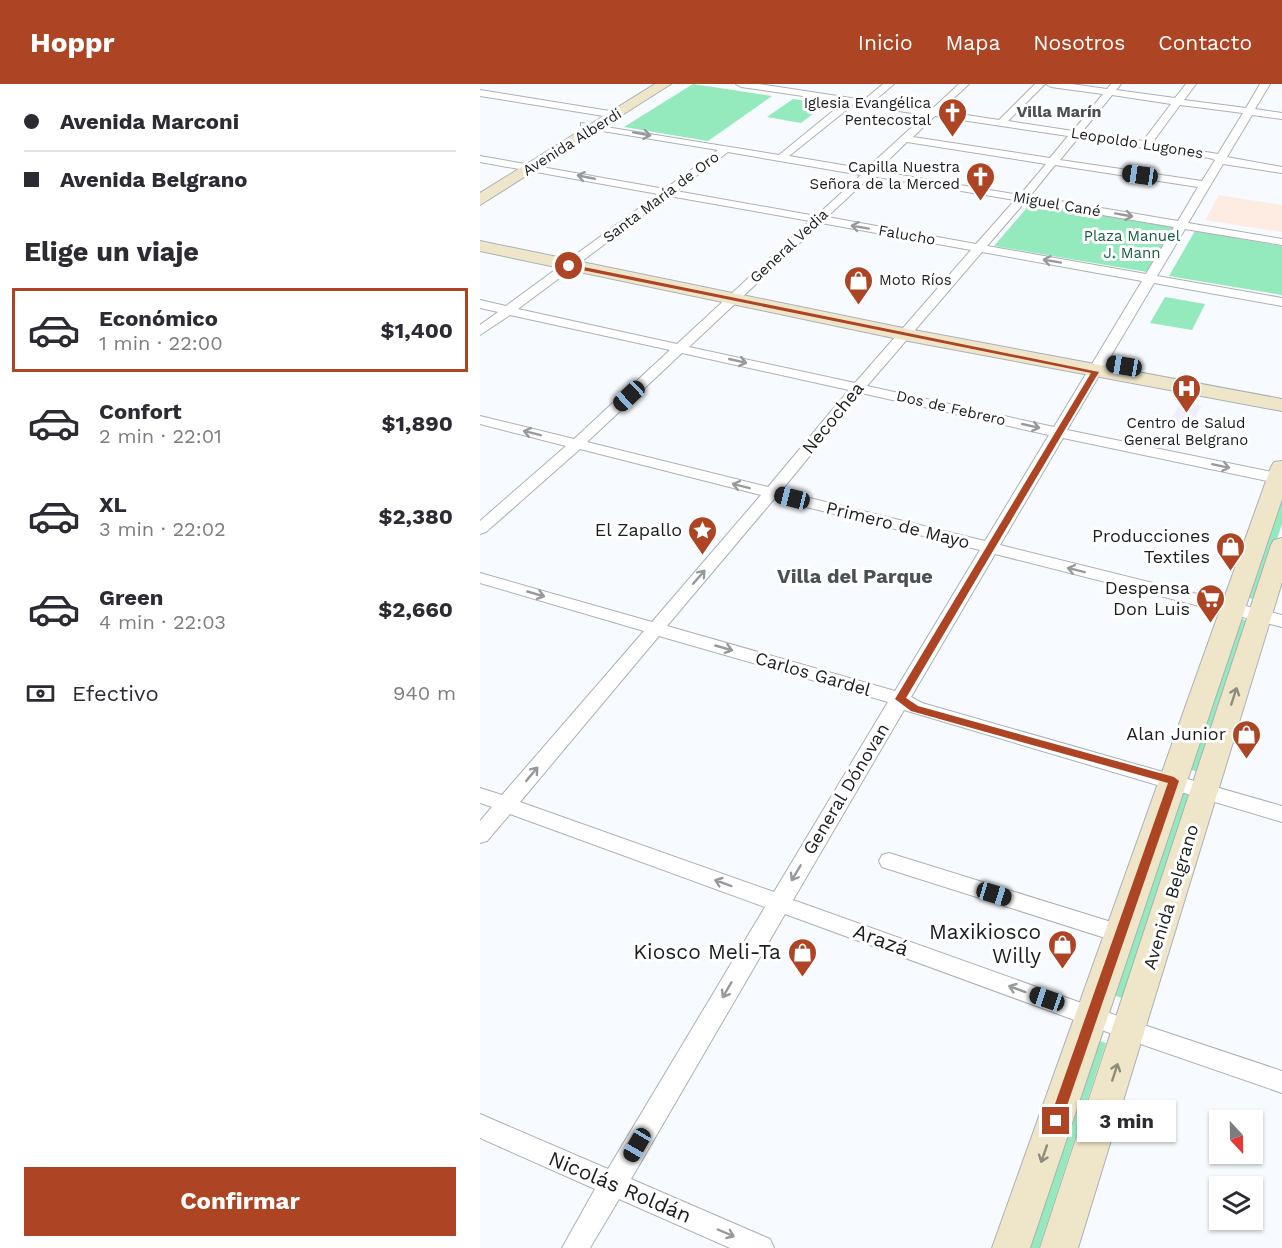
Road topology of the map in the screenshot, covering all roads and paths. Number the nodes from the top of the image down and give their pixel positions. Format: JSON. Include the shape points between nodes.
{"nodes":[{"id":1,"x":501,"y":84,"type":"edge"},
{"id":2,"x":650,"y":84,"type":"edge"},
{"id":3,"x":664,"y":84,"type":"edge"},
{"id":4,"x":741,"y":84,"type":"edge"},
{"id":5,"x":812,"y":84,"type":"edge"},
{"id":6,"x":889,"y":84,"type":"edge"},
{"id":7,"x":964,"y":84,"type":"edge"},
{"id":8,"x":1040,"y":84,"type":"edge"},
{"id":9,"x":1051,"y":84,"type":"edge"},
{"id":10,"x":1191,"y":84,"type":"edge"},
{"id":11,"x":1267,"y":85,"type":"edge"},
{"id":12,"x":1112,"y":88,"type":"edge"},
{"id":13,"x":800,"y":93,"type":"junction"},
{"id":14,"x":481,"y":94,"type":"edge"},
{"id":15,"x":852,"y":101,"type":"junction"},
{"id":16,"x":1178,"y":101,"type":"junction"},
{"id":17,"x":866,"y":103,"type":"junction"},
{"id":18,"x":1248,"y":112,"type":"junction"},
{"id":19,"x":934,"y":113,"type":"junction"},
{"id":20,"x":609,"y":114,"type":"junction"},
{"id":21,"x":1282,"y":116,"type":"edge"},
{"id":22,"x":1001,"y":123,"type":"junction"},
{"id":23,"x":591,"y":126,"type":"junction"},
{"id":24,"x":1074,"y":133,"type":"junction"},
{"id":25,"x":904,"y":139,"type":"junction"},
{"id":26,"x":1146,"y":144,"type":"junction"},
{"id":27,"x":726,"y":149,"type":"junction"},
{"id":28,"x":782,"y":157,"type":"junction"},
{"id":29,"x":480,"y":159,"type":"edge"},
{"id":30,"x":1220,"y":159,"type":"junction"},
{"id":31,"x":1051,"y":162,"type":"junction"},
{"id":32,"x":525,"y":166,"type":"junction"},
{"id":33,"x":1282,"y":170,"type":"edge"},
{"id":34,"x":869,"y":172,"type":"junction"},
{"id":35,"x":1207,"y":185,"type":"junction"},
{"id":36,"x":480,"y":189,"type":"edge"},
{"id":37,"x":667,"y":193,"type":"junction"},
{"id":38,"x":1023,"y":198,"type":"junction"},
{"id":39,"x":480,"y":200,"type":"edge"},
{"id":40,"x":817,"y":220,"type":"junction"},
{"id":41,"x":1183,"y":225,"type":"junction"},
{"id":42,"x":480,"y":237,"type":"edge"},
{"id":43,"x":1282,"y":242,"type":"edge"},
{"id":44,"x":480,"y":246,"type":"edge"},
{"id":45,"x":978,"y":248,"type":"junction"},
{"id":46,"x":575,"y":262,"type":"junction"},
{"id":47,"x":1151,"y":278,"type":"junction"},
{"id":48,"x":738,"y":295,"type":"junction"},
{"id":49,"x":1282,"y":302,"type":"edge"},
{"id":50,"x":480,"y":304,"type":"edge"},
{"id":51,"x":508,"y":310,"type":"junction"},
{"id":52,"x":907,"y":329,"type":"junction"},
{"id":53,"x":480,"y":331,"type":"edge"},
{"id":54,"x":681,"y":348,"type":"junction"},
{"id":55,"x":1098,"y":367,"type":"junction"},
{"id":56,"x":858,"y":387,"type":"junction"},
{"id":57,"x":1282,"y":394,"type":"edge"},
{"id":58,"x":1282,"y":405,"type":"edge"},
{"id":59,"x":480,"y":420,"type":"edge"},
{"id":60,"x":1059,"y":433,"type":"junction"},
{"id":61,"x":576,"y":444,"type":"junction"},
{"id":62,"x":1281,"y":475,"type":"edge"},
{"id":63,"x":771,"y":493,"type":"junction"},
{"id":64,"x":480,"y":529,"type":"edge"},
{"id":65,"x":1282,"y":545,"type":"edge"},
{"id":66,"x":990,"y":549,"type":"junction"},
{"id":67,"x":480,"y":578,"type":"edge"},
{"id":68,"x":1235,"y":609,"type":"junction"},
{"id":69,"x":1271,"y":618,"type":"edge"},
{"id":70,"x":656,"y":628,"type":"junction"},
{"id":71,"x":900,"y":699,"type":"junction"},
{"id":72,"x":1189,"y":786,"type":"junction"},
{"id":73,"x":480,"y":795,"type":"edge"},
{"id":74,"x":506,"y":804,"type":"junction"},
{"id":75,"x":1282,"y":814,"type":"edge"},
{"id":76,"x":480,"y":835,"type":"edge"},
{"id":77,"x":889,"y":861,"type":"dead end"},
{"id":78,"x":778,"y":903,"type":"junction"},
{"id":79,"x":1121,"y":934,"type":"junction"},
{"id":80,"x":1092,"y":1015,"type":"junction"},
{"id":81,"x":1129,"y":1030,"type":"junction"},
{"id":82,"x":1282,"y":1082,"type":"edge"},
{"id":83,"x":480,"y":1126,"type":"edge"},
{"id":84,"x":614,"y":1185,"type":"junction"},
{"id":85,"x":575,"y":1248,"type":"edge"},
{"id":86,"x":761,"y":1248,"type":"edge"},
{"id":87,"x":1011,"y":1248,"type":"edge"},
{"id":88,"x":1059,"y":1248,"type":"edge"}],
"edges":[{"from":1,"to":14,"type":"street"},
{"from":2,"to":20,"type":"main road","name":"Avenida Alberdi"},
{"from":3,"to":20,"type":"main road","name":"Avenida Alberdi"},
{"from":4,"to":13,"type":"street","name":"Leopoldo Lugones"},
{"from":5,"to":13,"type":"street"},
{"from":6,"to":17,"type":"street"},
{"from":7,"to":19,"type":"street","name":"General Vedia"},
{"from":8,"to":22,"type":"street"},
{"from":9,"to":12,"type":"street"},
{"from":10,"to":16,"type":"street"},
{"from":11,"to":18,"type":"street","name":"General Dónovan"},
{"from":12,"to":16,"type":"street"},
{"from":12,"to":24,"type":"street","name":"Necochea"},
{"from":13,"to":15,"type":"street","name":"Leopoldo Lugones"},
{"from":14,"to":20,"type":"street"},
{"from":15,"to":17,"type":"street","name":"Leopoldo Lugones"},
{"from":15,"to":28,"type":"street"},
{"from":16,"to":18,"type":"street"},
{"from":16,"to":26,"type":"street"},
{"from":17,"to":19,"type":"street","name":"Leopoldo Lugones"},
{"from":18,"to":21,"type":"street"},
{"from":18,"to":30,"type":"street","name":"General Dónovan"},
{"from":19,"to":22,"type":"street","name":"Leopoldo Lugones"},
{"from":19,"to":25,"type":"street","name":"General Vedia"},
{"from":20,"to":23,"type":"main road","name":"Avenida Alberdi"},
{"from":22,"to":24,"type":"street","name":"Leopoldo Lugones"},
{"from":23,"to":27,"type":"street","name":"Miguel Cané","one_way":true},
{"from":23,"to":32,"type":"main road","name":"Avenida Alberdi"},
{"from":24,"to":26,"type":"street","name":"Leopoldo Lugones"},
{"from":24,"to":31,"type":"street","name":"Necochea"},
{"from":25,"to":31,"type":"street"},
{"from":25,"to":34,"type":"street","name":"General Vedia"},
{"from":26,"to":30,"type":"street","name":"Leopoldo Lugones","via":[[1213,154]]},
{"from":27,"to":28,"type":"street","name":"Miguel Cané"},
{"from":27,"to":37,"type":"street","name":"Santa María de Oro"},
{"from":28,"to":34,"type":"street","name":"Miguel Cané"},
{"from":29,"to":32,"type":"street","name":"Falucho"},
{"from":30,"to":33,"type":"street","name":"Leopoldo Lugones"},
{"from":30,"to":35,"type":"street","name":"General Dónovan"},
{"from":31,"to":35,"type":"street"},
{"from":31,"to":38,"type":"street","name":"Necochea"},
{"from":32,"to":36,"type":"main road","name":"Avenida Alberdi"},
{"from":37,"to":32,"type":"street","name":"Falucho","one_way":true},
{"from":32,"to":39,"type":"main road","name":"Avenida Alberdi"},
{"from":34,"to":38,"type":"street","name":"Miguel Cané"},
{"from":34,"to":40,"type":"street","name":"General Vedia"},
{"from":35,"to":41,"type":"street","name":"General Dónovan"},
{"from":37,"to":40,"type":"street","name":"Falucho"},
{"from":37,"to":46,"type":"street","name":"Santa María de Oro"},
{"from":38,"to":41,"type":"street","name":"Miguel Cané","one_way":true},
{"from":38,"to":45,"type":"street","name":"Necochea"},
{"from":45,"to":40,"type":"street","name":"Falucho","one_way":true},
{"from":40,"to":48,"type":"street","name":"General Vedia"},
{"from":41,"to":43,"type":"street","name":"Miguel Cané"},
{"from":41,"to":47,"type":"street","name":"General Dónovan"},
{"from":42,"to":46,"type":"main road"},
{"from":44,"to":46,"type":"main road"},
{"from":47,"to":45,"type":"street","name":"Falucho","one_way":true},
{"from":45,"to":52,"type":"street","name":"Necochea"},
{"from":46,"to":48,"type":"main road"},
{"from":46,"to":51,"type":"street","name":"Santa María de Oro"},
{"from":47,"to":49,"type":"street","name":"Falucho"},
{"from":47,"to":55,"type":"street","name":"General Dónovan"},
{"from":48,"to":52,"type":"main road"},
{"from":48,"to":54,"type":"street","name":"General Vedia"},
{"from":50,"to":51,"type":"street","name":"Dos de Febrero"},
{"from":51,"to":53,"type":"street","name":"Santa María de Oro"},
{"from":51,"to":54,"type":"street","name":"Dos de Febrero"},
{"from":52,"to":55,"type":"main road"},
{"from":52,"to":56,"type":"street","name":"Necochea"},
{"from":54,"to":56,"type":"street","name":"Dos de Febrero","one_way":true},
{"from":54,"to":61,"type":"street","name":"General Vedia"},
{"from":55,"to":57,"type":"main road"},
{"from":55,"to":58,"type":"main road"},
{"from":55,"to":60,"type":"street","name":"General Dónovan"},
{"from":56,"to":60,"type":"street","name":"Dos de Febrero","one_way":true},
{"from":56,"to":63,"type":"street","name":"Necochea"},
{"from":61,"to":59,"type":"street","name":"Primero de Mayo","one_way":true},
{"from":60,"to":62,"type":"street","name":"Dos de Febrero","one_way":true},
{"from":60,"to":66,"type":"street","name":"General Dónovan"},
{"from":63,"to":61,"type":"street","name":"Primero de Mayo","one_way":true},
{"from":61,"to":64,"type":"street","name":"General Vedia"},
{"from":62,"to":68,"type":"main road","name":"Avenida Belgrano"},
{"from":63,"to":66,"type":"street","name":"Primero de Mayo"},
{"from":70,"to":63,"type":"street","name":"Necochea","one_way":true},
{"from":65,"to":69,"type":"main road","name":"Avenida Belgrano"},
{"from":68,"to":66,"type":"street","name":"Primero de Mayo","one_way":true},
{"from":66,"to":71,"type":"street","name":"General Dónovan"},
{"from":67,"to":70,"type":"street","name":"Carlos Gardel","one_way":true},
{"from":68,"to":69,"type":"street","name":"Primero de Mayo"},
{"from":68,"to":72,"type":"main road","name":"Avenida Belgrano"},
{"from":72,"to":69,"type":"main road","name":"Avenida Belgrano","one_way":true},
{"from":70,"to":71,"type":"street","name":"Carlos Gardel","one_way":true},
{"from":74,"to":70,"type":"street","name":"Necochea","one_way":true},
{"from":71,"to":72,"type":"street","name":"Carlos Gardel","via":[[915,708]]},
{"from":71,"to":78,"type":"street","name":"General Dónovan","one_way":true},
{"from":72,"to":75,"type":"street","name":"Carlos Gardel"},
{"from":72,"to":79,"type":"main road","name":"Avenida Belgrano"},
{"from":72,"to":81,"type":"main road","name":"Avenida Belgrano"},
{"from":73,"to":74,"type":"street","name":"Arazá"},
{"from":74,"to":76,"type":"street","name":"Necochea"},
{"from":78,"to":74,"type":"street","name":"Arazá","one_way":true},
{"from":77,"to":79,"type":"street"},
{"from":80,"to":78,"type":"street","name":"Arazá","one_way":true},
{"from":78,"to":84,"type":"street","name":"General Dónovan","one_way":true},
{"from":79,"to":80,"type":"main road","name":"Avenida Belgrano"},
{"from":80,"to":81,"type":"street","name":"Arazá"},
{"from":80,"to":87,"type":"main road","name":"Avenida Belgrano","one_way":true},
{"from":81,"to":82,"type":"street","name":"Arazá"},
{"from":88,"to":81,"type":"main road","name":"Avenida Belgrano","one_way":true},
{"from":83,"to":84,"type":"street","name":"Nicolás Roldán"},
{"from":84,"to":85,"type":"street","name":"General Dónovan"},
{"from":84,"to":86,"type":"street","name":"Nicolás Roldán","one_way":true}]}
